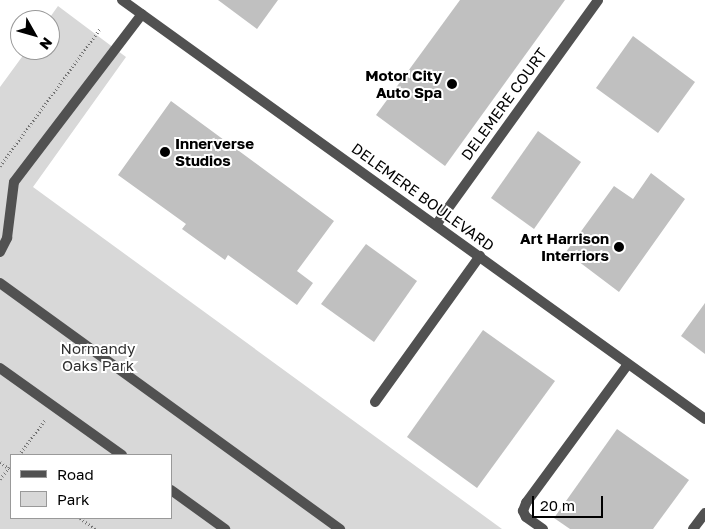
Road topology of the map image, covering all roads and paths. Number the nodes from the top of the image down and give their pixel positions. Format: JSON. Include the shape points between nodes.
{"nodes":[{"id":1,"x":122,"y":0,"type":"edge"},
{"id":2,"x":598,"y":0,"type":"edge"},
{"id":3,"x":142,"y":14,"type":"junction"},
{"id":4,"x":100,"y":29,"type":"dead end"},
{"id":5,"x":0,"y":166,"type":"edge"},
{"id":6,"x":436,"y":225,"type":"junction"},
{"id":7,"x":0,"y":252,"type":"edge"},
{"id":8,"x":480,"y":256,"type":"junction"},
{"id":9,"x":0,"y":283,"type":"edge"},
{"id":10,"x":628,"y":364,"type":"junction"},
{"id":11,"x":0,"y":368,"type":"edge"},
{"id":12,"x":374,"y":402,"type":"dead end"},
{"id":13,"x":55,"y":407,"type":"junction"},
{"id":14,"x":705,"y":419,"type":"edge"},
{"id":15,"x":20,"y":454,"type":"edge"},
{"id":16,"x":121,"y":454,"type":"edge"},
{"id":17,"x":0,"y":462,"type":"edge"},
{"id":18,"x":10,"y":468,"type":"edge"},
{"id":19,"x":0,"y":480,"type":"edge"},
{"id":20,"x":172,"y":491,"type":"edge"},
{"id":21,"x":705,"y":513,"type":"edge"},
{"id":22,"x":81,"y":519,"type":"edge"},
{"id":23,"x":95,"y":529,"type":"edge"},
{"id":24,"x":226,"y":529,"type":"edge"},
{"id":25,"x":340,"y":529,"type":"edge"},
{"id":26,"x":543,"y":529,"type":"edge"},
{"id":27,"x":693,"y":529,"type":"edge"}],
"edges":[{"from":1,"to":3,"type":"street","name":"DELEMERE BOULEVARD"},
{"from":2,"to":6,"type":"street","name":"DELEMERE COURT"},
{"from":3,"to":6,"type":"street","name":"DELEMERE BOULEVARD"},
{"from":3,"to":7,"type":"street","via":[[14,182],[8,238]]},
{"from":4,"to":5,"type":"path"},
{"from":6,"to":8,"type":"street","name":"DELEMERE BOULEVARD"},
{"from":8,"to":10,"type":"street","name":"DELEMERE BOULEVARD"},
{"from":8,"to":12,"type":"street"},
{"from":9,"to":25,"type":"street"},
{"from":10,"to":14,"type":"street","name":"DELEMERE BOULEVARD"},
{"from":10,"to":26,"type":"street","via":[[526,503],[526,516]]},
{"from":11,"to":13,"type":"street"},
{"from":13,"to":15,"type":"path"},
{"from":13,"to":16,"type":"street"},
{"from":17,"to":18,"type":"path"},
{"from":18,"to":19,"type":"path"},
{"from":20,"to":24,"type":"street"},
{"from":21,"to":27,"type":"street"},
{"from":22,"to":23,"type":"path"}]}
